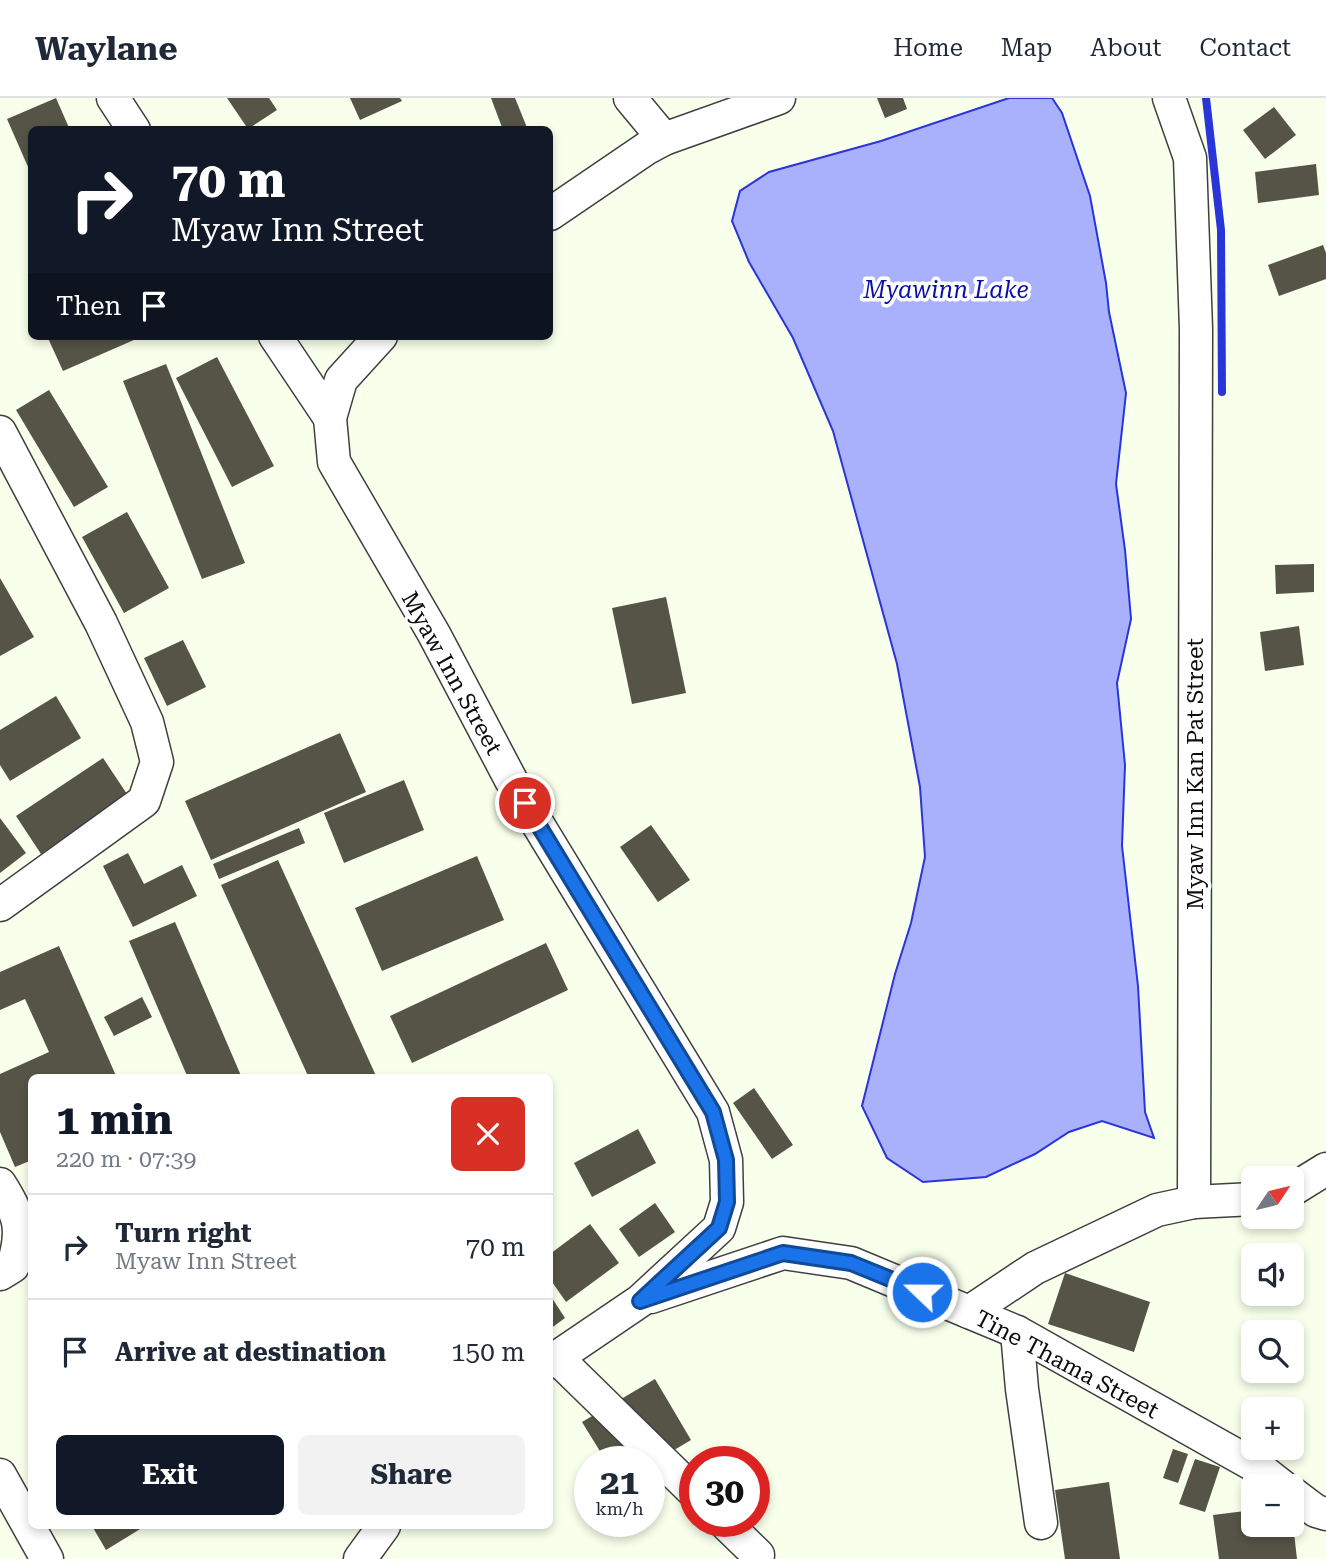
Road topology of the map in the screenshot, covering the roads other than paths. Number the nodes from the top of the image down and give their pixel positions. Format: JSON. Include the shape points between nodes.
{"nodes":[{"id":1,"x":113,"y":98,"type":"edge"},
{"id":2,"x":630,"y":98,"type":"edge"},
{"id":3,"x":779,"y":98,"type":"edge"},
{"id":4,"x":1169,"y":98,"type":"edge"},
{"id":5,"x":131,"y":126,"type":"edge"},
{"id":6,"x":664,"y":139,"type":"junction"},
{"id":7,"x":553,"y":212,"type":"edge"},
{"id":8,"x":278,"y":340,"type":"edge"},
{"id":9,"x":377,"y":340,"type":"edge"},
{"id":10,"x":330,"y":418,"type":"junction"},
{"id":11,"x":0,"y":432,"type":"edge"},
{"id":12,"x":0,"y":905,"type":"edge"},
{"id":13,"x":1326,"y":1169,"type":"edge"},
{"id":14,"x":1304,"y":1183,"type":"edge"},
{"id":15,"x":0,"y":1184,"type":"edge"},
{"id":16,"x":1241,"y":1200,"type":"edge"},
{"id":17,"x":1194,"y":1202,"type":"junction"},
{"id":18,"x":0,"y":1274,"type":"edge"},
{"id":19,"x":640,"y":1301,"type":"junction"},
{"id":20,"x":969,"y":1311,"type":"junction"},
{"id":21,"x":1017,"y":1332,"type":"junction"},
{"id":22,"x":553,"y":1359,"type":"edge"},
{"id":23,"x":1267,"y":1474,"type":"edge"},
{"id":24,"x":0,"y":1475,"type":"edge"},
{"id":25,"x":679,"y":1478,"type":"edge"},
{"id":26,"x":1304,"y":1502,"type":"edge"},
{"id":27,"x":1326,"y":1514,"type":"edge"},
{"id":28,"x":1041,"y":1523,"type":"dead end"},
{"id":29,"x":28,"y":1525,"type":"edge"},
{"id":30,"x":30,"y":1529,"type":"edge"},
{"id":31,"x":382,"y":1529,"type":"edge"},
{"id":32,"x":739,"y":1537,"type":"edge"},
{"id":33,"x":758,"y":1555,"type":"dead end"},
{"id":34,"x":47,"y":1559,"type":"edge"},
{"id":35,"x":360,"y":1559,"type":"edge"}],
"edges":[{"from":1,"to":5,"type":"street"},
{"from":2,"to":6,"type":"street"},
{"from":3,"to":6,"type":"street"},
{"from":4,"to":17,"type":"street","name":"Myaw Inn Kan Pat Street","via":[[1190,158],[1196,329]]},
{"from":6,"to":7,"type":"street"},
{"from":8,"to":10,"type":"street"},
{"from":9,"to":10,"type":"street","name":"Myaw Inn Street","via":[[341,380]]},
{"from":10,"to":19,"type":"street","name":"Myaw Inn Street","via":[[334,462],[434,634],[511,780],[713,1112],[726,1160],[727,1202],[719,1228]]},
{"from":11,"to":12,"type":"street","via":[[102,623],[147,722],[157,762],[144,801]]},
{"from":13,"to":14,"type":"street"},
{"from":15,"to":18,"type":"street","via":[[16,1209],[20,1242],[13,1266]]},
{"from":16,"to":17,"type":"street"},
{"from":17,"to":20,"type":"street","via":[[1157,1210],[1035,1268]]},
{"from":19,"to":20,"type":"street","name":"Tine Thama Street","via":[[783,1253],[851,1263]]},
{"from":19,"to":22,"type":"street","name":"Myaw Inn Street"},
{"from":20,"to":21,"type":"street","name":"Tine Thama Street"},
{"from":21,"to":23,"type":"street","name":"Tine Thama Street"},
{"from":21,"to":28,"type":"street"},
{"from":22,"to":25,"type":"street"},
{"from":24,"to":29,"type":"street"},
{"from":26,"to":27,"type":"street"},
{"from":30,"to":34,"type":"street"},
{"from":31,"to":35,"type":"street"},
{"from":32,"to":33,"type":"street"}]}
